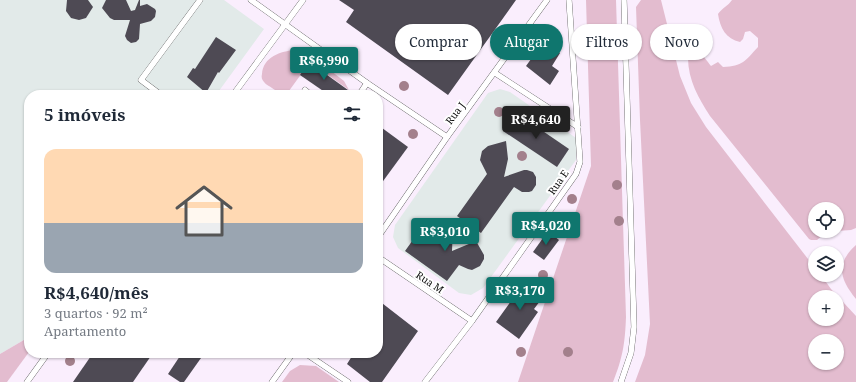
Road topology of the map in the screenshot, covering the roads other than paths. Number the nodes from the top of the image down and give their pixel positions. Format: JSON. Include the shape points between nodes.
{"nodes":[{"id":1,"x":200,"y":0,"type":"edge"},
{"id":2,"x":251,"y":0,"type":"edge"},
{"id":3,"x":264,"y":0,"type":"edge"},
{"id":4,"x":302,"y":0,"type":"edge"},
{"id":5,"x":547,"y":0,"type":"edge"},
{"id":6,"x":569,"y":0,"type":"edge"},
{"id":7,"x":624,"y":0,"type":"edge"},
{"id":8,"x":261,"y":6,"type":"junction"},
{"id":9,"x":285,"y":23,"type":"junction"},
{"id":10,"x":495,"y":72,"type":"junction"},
{"id":11,"x":367,"y":83,"type":"junction"},
{"id":12,"x":154,"y":90,"type":"edge"},
{"id":13,"x":237,"y":90,"type":"edge"},
{"id":14,"x":362,"y":90,"type":"edge"},
{"id":15,"x":378,"y":90,"type":"edge"},
{"id":16,"x":383,"y":94,"type":"edge"},
{"id":17,"x":578,"y":127,"type":"junction"},
{"id":18,"x":448,"y":137,"type":"junction"},
{"id":19,"x":383,"y":230,"type":"edge"},
{"id":20,"x":383,"y":260,"type":"edge"},
{"id":21,"x":472,"y":321,"type":"junction"},
{"id":22,"x":44,"y":358,"type":"edge"},
{"id":23,"x":289,"y":358,"type":"edge"},
{"id":24,"x":312,"y":358,"type":"edge"},
{"id":25,"x":27,"y":382,"type":"edge"},
{"id":26,"x":272,"y":382,"type":"edge"},
{"id":27,"x":348,"y":382,"type":"edge"},
{"id":28,"x":425,"y":382,"type":"edge"},
{"id":29,"x":621,"y":382,"type":"edge"}],
"edges":[{"from":1,"to":12,"type":"lane","via":[[141,80]]},
{"from":2,"to":8,"type":"lane"},
{"from":3,"to":8,"type":"lane"},
{"from":4,"to":9,"type":"lane"},
{"from":5,"to":10,"type":"lane","name":"Rua J"},
{"from":6,"to":17,"type":"lane","name":"Rua E"},
{"from":7,"to":29,"type":"lane","via":[[634,327],[631,353]]},
{"from":8,"to":9,"type":"lane"},
{"from":9,"to":11,"type":"lane"},
{"from":9,"to":13,"type":"lane"},
{"from":10,"to":17,"type":"lane"},
{"from":10,"to":18,"type":"lane","name":"Rua J"},
{"from":11,"to":14,"type":"lane"},
{"from":11,"to":15,"type":"lane"},
{"from":16,"to":18,"type":"lane"},
{"from":17,"to":21,"type":"lane","name":"Rua E","via":[[578,170]]},
{"from":18,"to":19,"type":"lane","name":"Rua J"},
{"from":20,"to":21,"type":"lane","name":"Rua M"},
{"from":21,"to":28,"type":"lane","name":"Rua E"},
{"from":22,"to":25,"type":"lane"},
{"from":23,"to":26,"type":"lane"},
{"from":24,"to":27,"type":"lane"}]}
